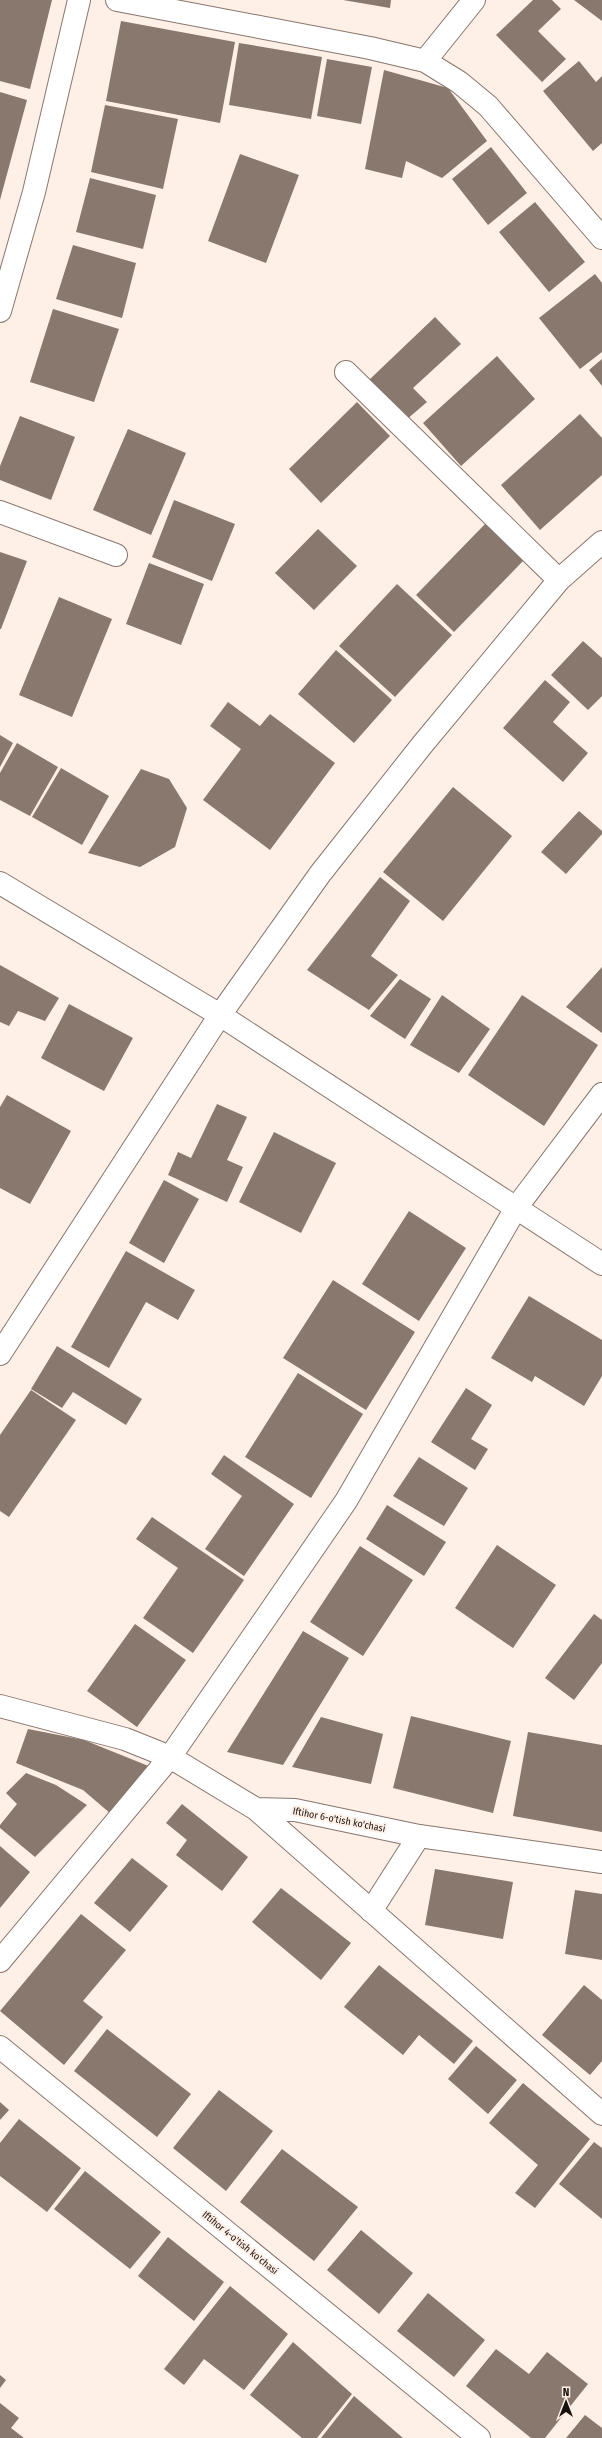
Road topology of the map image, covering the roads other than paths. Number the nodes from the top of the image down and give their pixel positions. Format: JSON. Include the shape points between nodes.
{"nodes":[{"id":1,"x":79,"y":0,"type":"edge"},
{"id":2,"x":118,"y":0,"type":"edge"},
{"id":3,"x":474,"y":0,"type":"edge"},
{"id":4,"x":425,"y":61,"type":"junction"},
{"id":5,"x":602,"y":238,"type":"edge"},
{"id":6,"x":0,"y":311,"type":"edge"},
{"id":7,"x":346,"y":372,"type":"dead end"},
{"id":8,"x":0,"y":512,"type":"edge"},
{"id":9,"x":602,"y":542,"type":"edge"},
{"id":10,"x":116,"y":555,"type":"dead end"},
{"id":11,"x":559,"y":580,"type":"junction"},
{"id":12,"x":0,"y":883,"type":"edge"},
{"id":13,"x":220,"y":1015,"type":"junction"},
{"id":14,"x":602,"y":1094,"type":"edge"},
{"id":15,"x":516,"y":1208,"type":"junction"},
{"id":16,"x":602,"y":1264,"type":"edge"},
{"id":17,"x":0,"y":1354,"type":"edge"},
{"id":18,"x":0,"y":1706,"type":"edge"},
{"id":19,"x":170,"y":1757,"type":"junction"},
{"id":20,"x":256,"y":1809,"type":"junction"},
{"id":21,"x":419,"y":1836,"type":"junction"},
{"id":22,"x":602,"y":1862,"type":"edge"},
{"id":23,"x":371,"y":1911,"type":"junction"},
{"id":24,"x":0,"y":1961,"type":"edge"},
{"id":25,"x":0,"y":2047,"type":"edge"},
{"id":26,"x":602,"y":2114,"type":"edge"},
{"id":27,"x":479,"y":2438,"type":"edge"}],
"edges":[{"from":1,"to":6,"type":"street","via":[[34,192]]},
{"from":2,"to":4,"type":"street","via":[[370,48]]},
{"from":3,"to":4,"type":"street"},
{"from":4,"to":5,"type":"street","via":[[459,82],[488,106]]},
{"from":7,"to":11,"type":"street"},
{"from":8,"to":10,"type":"street"},
{"from":9,"to":11,"type":"street"},
{"from":11,"to":13,"type":"street","via":[[422,745],[320,874]]},
{"from":12,"to":13,"type":"street"},
{"from":13,"to":15,"type":"street"},
{"from":13,"to":17,"type":"street"},
{"from":14,"to":15,"type":"street"},
{"from":15,"to":16,"type":"street"},
{"from":15,"to":19,"type":"street","via":[[346,1501]]},
{"from":18,"to":19,"type":"street","name":"Iftihor 6-o'tish ko'chasi","via":[[125,1739]]},
{"from":19,"to":20,"type":"street","name":"Iftihor 6-o'tish ko'chasi"},
{"from":19,"to":24,"type":"street"},
{"from":20,"to":21,"type":"street","name":"Iftihor 6-o'tish ko'chasi","via":[[295,1810]]},
{"from":20,"to":23,"type":"street"},
{"from":21,"to":22,"type":"street","name":"Iftihor 6-o'tish ko'chasi"},
{"from":21,"to":23,"type":"street"},
{"from":23,"to":26,"type":"street"},
{"from":25,"to":27,"type":"street","name":"Iftihor 4-o'tish ko'chasi"}]}
